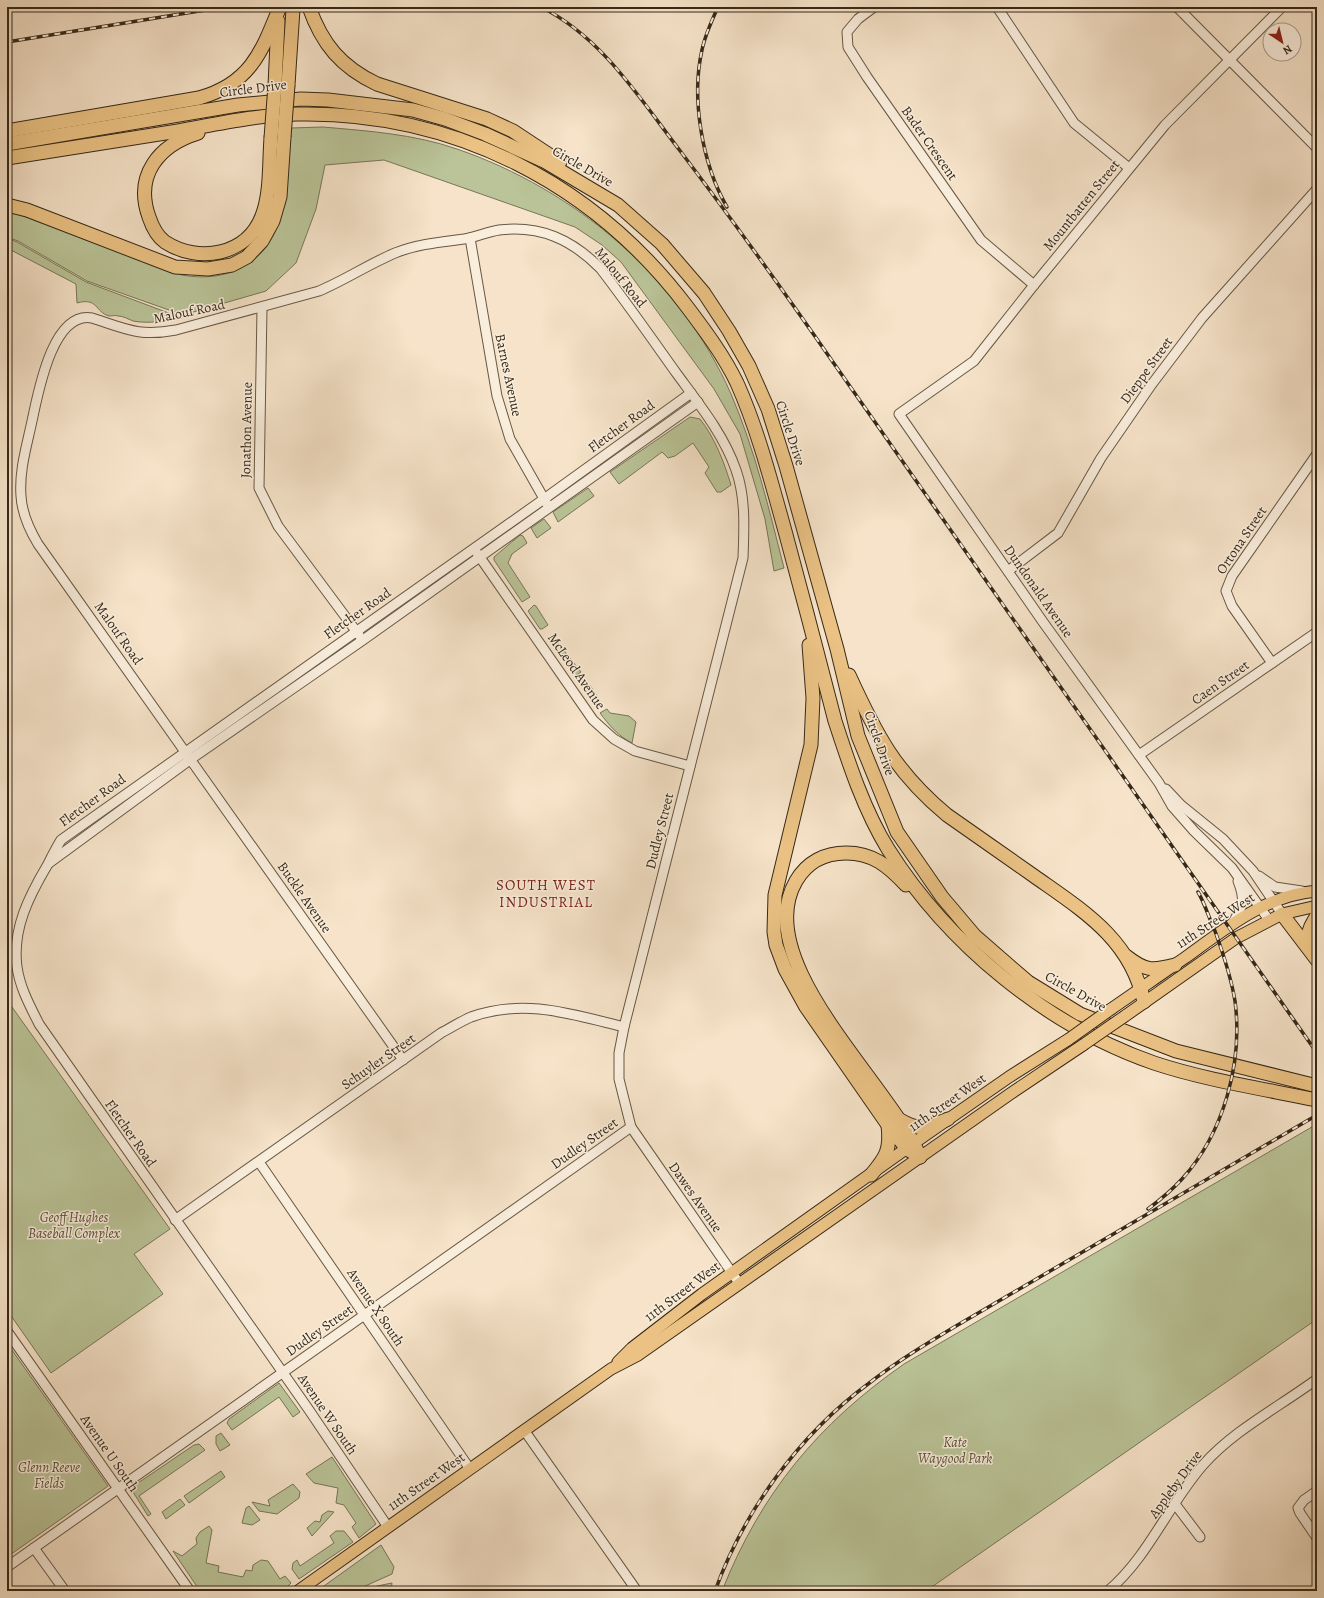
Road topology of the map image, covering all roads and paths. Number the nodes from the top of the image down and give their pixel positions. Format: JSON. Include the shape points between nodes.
{"nodes":[{"id":1,"x":309,"y":7,"type":"edge"},
{"id":2,"x":874,"y":7,"type":"edge"},
{"id":3,"x":997,"y":7,"type":"edge"},
{"id":4,"x":1177,"y":7,"type":"edge"},
{"id":5,"x":1282,"y":7,"type":"edge"},
{"id":6,"x":279,"y":8,"type":"edge"},
{"id":7,"x":293,"y":8,"type":"edge"},
{"id":8,"x":1229,"y":60,"type":"junction"},
{"id":9,"x":282,"y":85,"type":"junction"},
{"id":10,"x":244,"y":120,"type":"junction"},
{"id":11,"x":7,"y":131,"type":"edge"},
{"id":12,"x":7,"y":144,"type":"edge"},
{"id":13,"x":1317,"y":148,"type":"edge"},
{"id":14,"x":7,"y":158,"type":"edge"},
{"id":15,"x":1129,"y":168,"type":"junction"},
{"id":16,"x":1317,"y":189,"type":"edge"},
{"id":17,"x":7,"y":205,"type":"edge"},
{"id":18,"x":618,"y":205,"type":"junction"},
{"id":19,"x":470,"y":238,"type":"junction"},
{"id":20,"x":1034,"y":285,"type":"junction"},
{"id":21,"x":262,"y":308,"type":"junction"},
{"id":22,"x":691,"y":393,"type":"junction"},
{"id":23,"x":698,"y":402,"type":"junction"},
{"id":24,"x":899,"y":414,"type":"joint"},
{"id":25,"x":1317,"y":454,"type":"edge"},
{"id":26,"x":544,"y":499,"type":"junction"},
{"id":27,"x":550,"y":507,"type":"junction"},
{"id":28,"x":474,"y":549,"type":"junction"},
{"id":29,"x":480,"y":557,"type":"junction"},
{"id":30,"x":1008,"y":571,"type":"junction"},
{"id":31,"x":806,"y":609,"type":"junction"},
{"id":32,"x":355,"y":631,"type":"junction"},
{"id":33,"x":1317,"y":632,"type":"edge"},
{"id":34,"x":363,"y":640,"type":"junction"},
{"id":35,"x":837,"y":650,"type":"junction"},
{"id":36,"x":1272,"y":664,"type":"junction"},
{"id":37,"x":185,"y":751,"type":"junction"},
{"id":38,"x":1139,"y":755,"type":"junction"},
{"id":39,"x":191,"y":759,"type":"junction"},
{"id":40,"x":690,"y":766,"type":"junction"},
{"id":41,"x":1159,"y":783,"type":"junction"},
{"id":42,"x":48,"y":864,"type":"junction"},
{"id":43,"x":1232,"y":868,"type":"junction"},
{"id":44,"x":1253,"y":871,"type":"junction"},
{"id":45,"x":1313,"y":891,"type":"edge"},
{"id":46,"x":1273,"y":901,"type":"junction"},
{"id":47,"x":1317,"y":906,"type":"edge"},
{"id":48,"x":1260,"y":907,"type":"junction"},
{"id":49,"x":1282,"y":914,"type":"junction"},
{"id":50,"x":1317,"y":915,"type":"edge"},
{"id":51,"x":1269,"y":920,"type":"junction"},
{"id":52,"x":946,"y":923,"type":"junction"},
{"id":53,"x":1232,"y":924,"type":"junction"},
{"id":54,"x":1305,"y":943,"type":"junction"},
{"id":55,"x":1125,"y":955,"type":"junction"},
{"id":56,"x":1317,"y":960,"type":"edge"},
{"id":57,"x":1174,"y":965,"type":"junction"},
{"id":58,"x":1141,"y":989,"type":"junction"},
{"id":59,"x":1144,"y":1002,"type":"junction"},
{"id":60,"x":624,"y":1027,"type":"junction"},
{"id":61,"x":403,"y":1060,"type":"junction"},
{"id":62,"x":1317,"y":1086,"type":"edge"},
{"id":63,"x":1317,"y":1100,"type":"edge"},
{"id":64,"x":948,"y":1119,"type":"junction"},
{"id":65,"x":894,"y":1123,"type":"junction"},
{"id":66,"x":631,"y":1127,"type":"junction"},
{"id":67,"x":911,"y":1146,"type":"junction"},
{"id":68,"x":920,"y":1157,"type":"junction"},
{"id":69,"x":259,"y":1162,"type":"junction"},
{"id":70,"x":870,"y":1175,"type":"junction"},
{"id":71,"x":175,"y":1220,"type":"junction"},
{"id":72,"x":732,"y":1273,"type":"junction"},
{"id":73,"x":739,"y":1283,"type":"junction"},
{"id":74,"x":365,"y":1315,"type":"junction"},
{"id":75,"x":7,"y":1331,"type":"edge"},
{"id":76,"x":611,"y":1369,"type":"junction"},
{"id":77,"x":283,"y":1373,"type":"junction"},
{"id":78,"x":1317,"y":1379,"type":"edge"},
{"id":79,"x":524,"y":1430,"type":"junction"},
{"id":80,"x":470,"y":1468,"type":"junction"},
{"id":81,"x":118,"y":1489,"type":"junction"},
{"id":82,"x":1317,"y":1491,"type":"edge"},
{"id":83,"x":1175,"y":1504,"type":"junction"},
{"id":84,"x":388,"y":1527,"type":"junction"},
{"id":85,"x":1200,"y":1537,"type":"dead end"},
{"id":86,"x":1317,"y":1538,"type":"edge"},
{"id":87,"x":34,"y":1548,"type":"junction"},
{"id":88,"x":7,"y":1567,"type":"edge"},
{"id":89,"x":1119,"y":1587,"type":"edge"},
{"id":90,"x":65,"y":1591,"type":"edge"},
{"id":91,"x":190,"y":1591,"type":"edge"},
{"id":92,"x":298,"y":1591,"type":"edge"},
{"id":93,"x":637,"y":1591,"type":"edge"},
{"id":94,"x":1108,"y":1591,"type":"edge"}],
"edges":[{"from":1,"to":18,"type":"highway","via":[[334,54],[363,78],[487,119],[513,131],[540,147]]},
{"from":2,"to":20,"type":"street","name":"Bader Crescent","via":[[846,32],[848,46],[981,240]]},
{"from":3,"to":15,"type":"street","via":[[1074,123]]},
{"from":4,"to":8,"type":"street"},
{"from":5,"to":8,"type":"street","name":"Mountbatten Street"},
{"from":6,"to":9,"type":"highway"},
{"from":6,"to":11,"type":"highway","via":[[263,49],[251,66],[219,92],[199,98]]},
{"from":7,"to":9,"type":"highway"},
{"from":8,"to":13,"type":"street"},
{"from":8,"to":15,"type":"street","name":"Mountbatten Street","via":[[1165,125]]},
{"from":9,"to":10,"type":"highway","bridge":true,"via":[[271,138],[266,204],[254,232],[224,252],[204,254],[185,251],[164,242],[152,226],[144,193],[148,171],[157,157],[196,133]]},
{"from":9,"to":17,"type":"highway","bridge":true,"via":[[284,137],[280,197],[273,221],[262,241],[246,257],[232,265],[208,268],[175,267]]},
{"from":10,"to":14,"type":"highway","name":"Circle Drive"},
{"from":10,"to":31,"type":"highway","name":"Circle Drive","via":[[294,114],[339,115],[416,126],[454,136],[502,155],[564,189],[630,242],[672,286],[716,346],[737,383],[768,470]]},
{"from":12,"to":18,"type":"highway","name":"Circle Drive","via":[[238,104],[301,99],[328,100],[413,110],[445,119],[544,161]]},
{"from":15,"to":20,"type":"street","name":"Mountbatten Street"},
{"from":16,"to":30,"type":"street","name":"Dieppe Street","via":[[1202,318],[1152,384],[1101,458],[1058,534]]},
{"from":18,"to":35,"type":"highway","name":"Circle Drive","via":[[662,244],[704,293],[749,366],[768,409]]},
{"from":19,"to":21,"type":"street","name":"Malouf Road","via":[[397,252],[330,287]]},
{"from":19,"to":22,"type":"street","name":"Malouf Road","via":[[499,230],[533,231],[556,237],[581,251],[600,268],[614,286]]},
{"from":19,"to":26,"type":"street","name":"Barnes Avenue","via":[[497,396],[510,439]]},
{"from":20,"to":24,"type":"street","name":"Mountbatten Street","via":[[974,361]]},
{"from":21,"to":32,"type":"street","name":"Jonathon Avenue","via":[[259,488],[278,526]]},
{"from":21,"to":37,"type":"street","name":"Malouf Road","via":[[161,333],[139,333],[85,317],[72,323],[48,358],[43,372],[23,462],[21,495],[29,528]]},
{"from":22,"to":23,"type":"street","name":"Dudley Street"},
{"from":22,"to":26,"type":"street","name":"Fletcher Road"},
{"from":23,"to":27,"type":"street","name":"Fletcher Road"},
{"from":23,"to":40,"type":"street","name":"Dudley Street","via":[[724,442],[736,470],[741,489],[744,532],[740,576]]},
{"from":24,"to":30,"type":"street","name":"Dundonald Avenue"},
{"from":25,"to":36,"type":"street","name":"Ortona Street","via":[[1232,576],[1226,591],[1232,606]]},
{"from":26,"to":27,"type":"street","name":"Barnes Avenue"},
{"from":26,"to":28,"type":"street","name":"Fletcher Road"},
{"from":27,"to":29,"type":"street","name":"Fletcher Road"},
{"from":28,"to":29,"type":"street","name":"McLeod Avenue"},
{"from":28,"to":32,"type":"street","name":"Fletcher Road"},
{"from":29,"to":34,"type":"street","name":"Fletcher Road"},
{"from":29,"to":40,"type":"street","name":"McLeod Avenue","via":[[594,720],[614,739],[635,751]]},
{"from":30,"to":38,"type":"street","name":"Dundonald Avenue"},
{"from":31,"to":52,"type":"highway","name":"Circle Drive","via":[[835,722],[869,812],[888,848],[915,887]]},
{"from":31,"to":65,"type":"highway","via":[[813,698],[811,745],[776,895],[776,945],[799,996]]},
{"from":32,"to":34,"type":"street","name":"Jonathon Avenue"},
{"from":32,"to":37,"type":"street","name":"Fletcher Road"},
{"from":33,"to":36,"type":"street","name":"Caen Street"},
{"from":34,"to":39,"type":"street","name":"Fletcher Road"},
{"from":35,"to":55,"type":"highway","via":[[872,727],[891,758],[927,799],[1092,918],[1103,927]]},
{"from":35,"to":62,"type":"highway","name":"Circle Drive","via":[[858,736],[897,832],[942,897],[975,936],[1028,982],[1080,1014],[1176,1051]]},
{"from":36,"to":38,"type":"street","name":"Caen Street"},
{"from":37,"to":39,"type":"street","name":"Buckle Avenue"},
{"from":37,"to":42,"type":"street","name":"Fletcher Road","via":[[61,840]]},
{"from":38,"to":41,"type":"street","name":"Dundonald Avenue"},
{"from":39,"to":42,"type":"street","name":"Fletcher Road"},
{"from":39,"to":61,"type":"street","name":"Buckle Avenue"},
{"from":40,"to":60,"type":"street","name":"Dudley Street"},
{"from":41,"to":43,"type":"street","name":"Dundonald Avenue","via":[[1172,806]]},
{"from":41,"to":44,"type":"street","name":"Dundonald Avenue","via":[[1181,805],[1223,839]]},
{"from":42,"to":71,"type":"street","name":"Fletcher Road","via":[[37,880],[24,910],[17,938],[17,967],[25,996],[39,1024]]},
{"from":43,"to":48,"type":"street","name":"Dundonald Avenue"},
{"from":43,"to":53,"type":"street","name":"Dundonald Avenue","via":[[1244,900]]},
{"from":44,"to":45,"type":"street","name":"Dundonald Avenue","via":[[1275,887]]},
{"from":44,"to":46,"type":"street","name":"Dundonald Avenue"},
{"from":45,"to":46,"type":"main road","name":"11th Street West"},
{"from":46,"to":48,"type":"main road","name":"11th Street West"},
{"from":46,"to":49,"type":"street","name":"Dundonald Avenue"},
{"from":47,"to":49,"type":"main road","name":"11th Street West"},
{"from":48,"to":51,"type":"street","name":"Dundonald Avenue"},
{"from":48,"to":53,"type":"main road","name":"11th Street West"},
{"from":49,"to":51,"type":"main road","name":"11th Street West"},
{"from":49,"to":54,"type":"highway"},
{"from":50,"to":54,"type":"highway"},
{"from":51,"to":59,"type":"main road","name":"11th Street West","via":[[1221,947]]},
{"from":52,"to":63,"type":"highway","name":"Circle Drive","via":[[979,957],[1028,996],[1056,1015],[1122,1051],[1181,1070]]},
{"from":52,"to":65,"type":"highway","via":[[893,872],[878,860],[859,853],[831,854],[809,865],[795,883],[789,902],[789,942],[799,970]]},
{"from":53,"to":57,"type":"main road","name":"11th Street West"},
{"from":54,"to":56,"type":"highway"},
{"from":55,"to":57,"type":"highway","via":[[1139,966],[1154,970]]},
{"from":55,"to":58,"type":"highway"},
{"from":57,"to":58,"type":"main road","name":"11th Street West"},
{"from":58,"to":59,"type":"highway"},
{"from":58,"to":64,"type":"main road","name":"11th Street West","bridge":true},
{"from":59,"to":68,"type":"main road","name":"11th Street West","bridge":true},
{"from":60,"to":61,"type":"street","name":"Schuyler Street","via":[[553,1010],[514,1007],[470,1018],[441,1033]]},
{"from":60,"to":66,"type":"street","name":"Dudley Street","via":[[619,1053],[619,1078]]},
{"from":61,"to":69,"type":"street","name":"Schuyler Street"},
{"from":64,"to":65,"type":"highway","via":[[920,1128]]},
{"from":64,"to":67,"type":"main road","name":"11th Street West"},
{"from":65,"to":67,"type":"highway"},
{"from":65,"to":70,"type":"highway","via":[[887,1152]]},
{"from":66,"to":72,"type":"street","name":"Dawes Avenue"},
{"from":66,"to":74,"type":"street","name":"Dudley Street"},
{"from":67,"to":68,"type":"highway"},
{"from":67,"to":70,"type":"main road","name":"11th Street West"},
{"from":68,"to":73,"type":"main road","name":"11th Street West"},
{"from":69,"to":71,"type":"street","name":"Schuyler Street"},
{"from":69,"to":74,"type":"street","name":"Avenue X South"},
{"from":70,"to":72,"type":"main road","name":"11th Street West"},
{"from":71,"to":77,"type":"street","name":"Avenue W South"},
{"from":72,"to":73,"type":"street","name":"Dawes Avenue"},
{"from":72,"to":76,"type":"main road","name":"11th Street West","via":[[632,1348]]},
{"from":73,"to":76,"type":"main road","name":"11th Street West","via":[[638,1355]]},
{"from":74,"to":77,"type":"street","name":"Dudley Street"},
{"from":74,"to":80,"type":"street","name":"Avenue X South"},
{"from":75,"to":81,"type":"street","name":"Avenue U South"},
{"from":76,"to":79,"type":"main road","name":"11th Street West"},
{"from":77,"to":81,"type":"street","name":"Dudley Street"},
{"from":77,"to":84,"type":"street","name":"Avenue W South"},
{"from":78,"to":83,"type":"street","name":"Appleby Drive","via":[[1212,1455],[1192,1478]]},
{"from":79,"to":80,"type":"main road","name":"11th Street West"},
{"from":79,"to":93,"type":"street"},
{"from":80,"to":84,"type":"main road","name":"11th Street West"},
{"from":81,"to":87,"type":"street","name":"Dudley Street"},
{"from":81,"to":91,"type":"street","name":"Avenue U South"},
{"from":82,"to":86,"type":"street","via":[[1298,1508]]},
{"from":83,"to":85,"type":"street"},
{"from":83,"to":89,"type":"street","name":"Appleby Drive"},
{"from":84,"to":92,"type":"main road","name":"11th Street West"},
{"from":87,"to":88,"type":"street","name":"Dudley Street"},
{"from":87,"to":90,"type":"street"},
{"from":89,"to":94,"type":"street","name":"Appleby Drive"}]}
